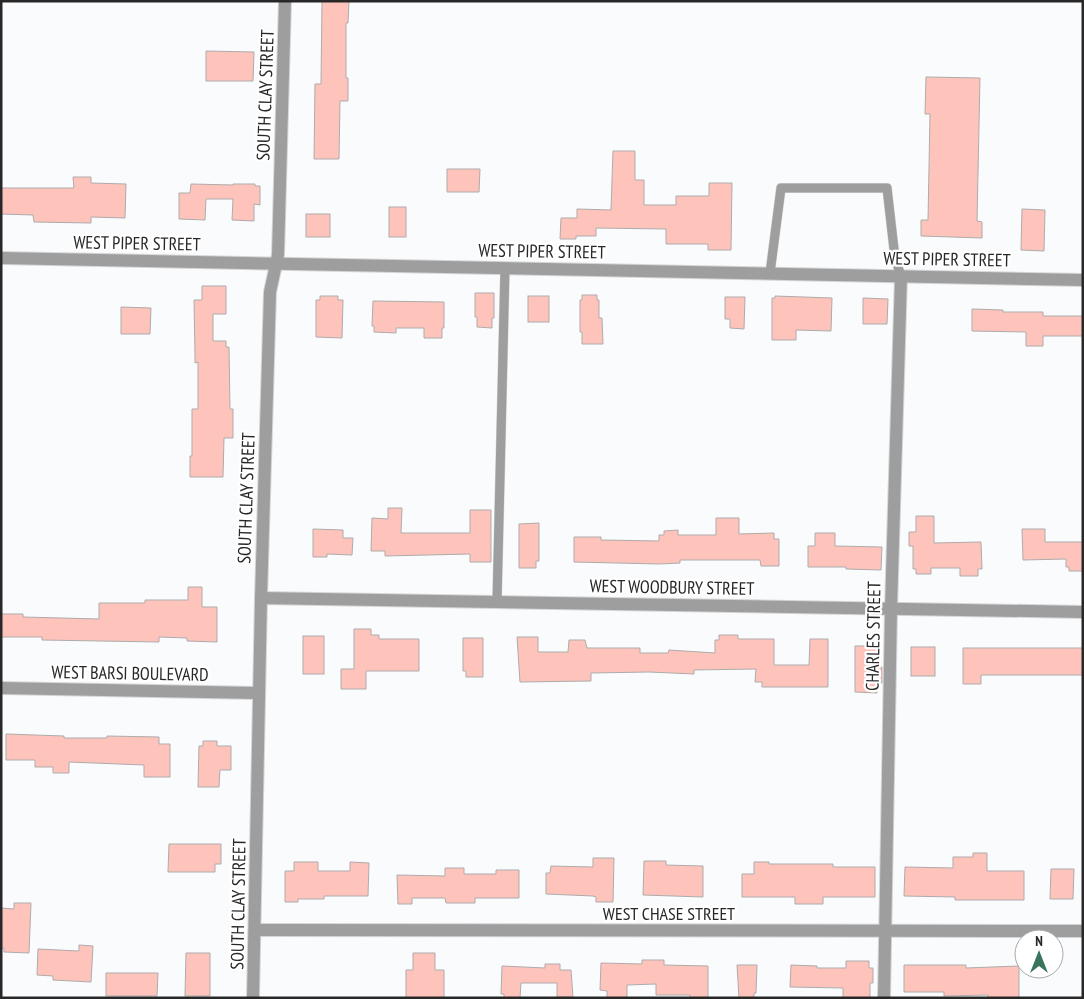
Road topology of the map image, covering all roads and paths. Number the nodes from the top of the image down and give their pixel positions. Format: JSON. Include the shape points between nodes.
{"nodes":[{"id":1,"x":285,"y":1,"type":"edge"},
{"id":2,"x":1,"y":258,"type":"edge"},
{"id":3,"x":276,"y":263,"type":"junction"},
{"id":4,"x":505,"y":268,"type":"junction"},
{"id":5,"x":770,"y":273,"type":"junction"},
{"id":6,"x":901,"y":276,"type":"junction"},
{"id":7,"x":1083,"y":280,"type":"edge"},
{"id":8,"x":261,"y":598,"type":"junction"},
{"id":9,"x":498,"y":602,"type":"junction"},
{"id":10,"x":891,"y":609,"type":"junction"},
{"id":11,"x":1083,"y":612,"type":"edge"},
{"id":12,"x":1,"y":688,"type":"edge"},
{"id":13,"x":259,"y":693,"type":"junction"},
{"id":14,"x":256,"y":930,"type":"junction"},
{"id":15,"x":886,"y":931,"type":"junction"},
{"id":16,"x":1083,"y":931,"type":"edge"},
{"id":17,"x":253,"y":998,"type":"edge"},
{"id":18,"x":884,"y":998,"type":"edge"}],
"edges":[{"from":1,"to":3,"type":"street","name":"SOUTH CLAY STREET"},
{"from":2,"to":3,"type":"street","name":"WEST PIPER STREET"},
{"from":3,"to":4,"type":"street","name":"WEST PIPER STREET"},
{"from":3,"to":8,"type":"street","name":"SOUTH CLAY STREET","via":[[270,292]]},
{"from":4,"to":5,"type":"street","name":"WEST PIPER STREET"},
{"from":4,"to":9,"type":"lane"},
{"from":5,"to":6,"type":"street","name":"WEST PIPER STREET"},
{"from":5,"to":6,"type":"lane","via":[[781,188],[887,188],[895,258]]},
{"from":6,"to":7,"type":"street","name":"WEST PIPER STREET"},
{"from":6,"to":10,"type":"street","name":"CHARLES STREET"},
{"from":8,"to":9,"type":"street","name":"WEST WOODBURY STREET"},
{"from":8,"to":13,"type":"street","name":"SOUTH CLAY STREET"},
{"from":9,"to":10,"type":"street","name":"WEST WOODBURY STREET"},
{"from":10,"to":11,"type":"street","name":"WEST WOODBURY STREET"},
{"from":10,"to":15,"type":"street","name":"CHARLES STREET"},
{"from":12,"to":13,"type":"street","name":"WEST BARSI BOULEVARD"},
{"from":13,"to":14,"type":"street","name":"SOUTH CLAY STREET"},
{"from":14,"to":15,"type":"street","name":"WEST CHASE STREET"},
{"from":14,"to":17,"type":"street","name":"SOUTH CLAY STREET"},
{"from":15,"to":16,"type":"street","name":"WEST CHASE STREET"},
{"from":15,"to":18,"type":"street","name":"CHARLES STREET"}]}
